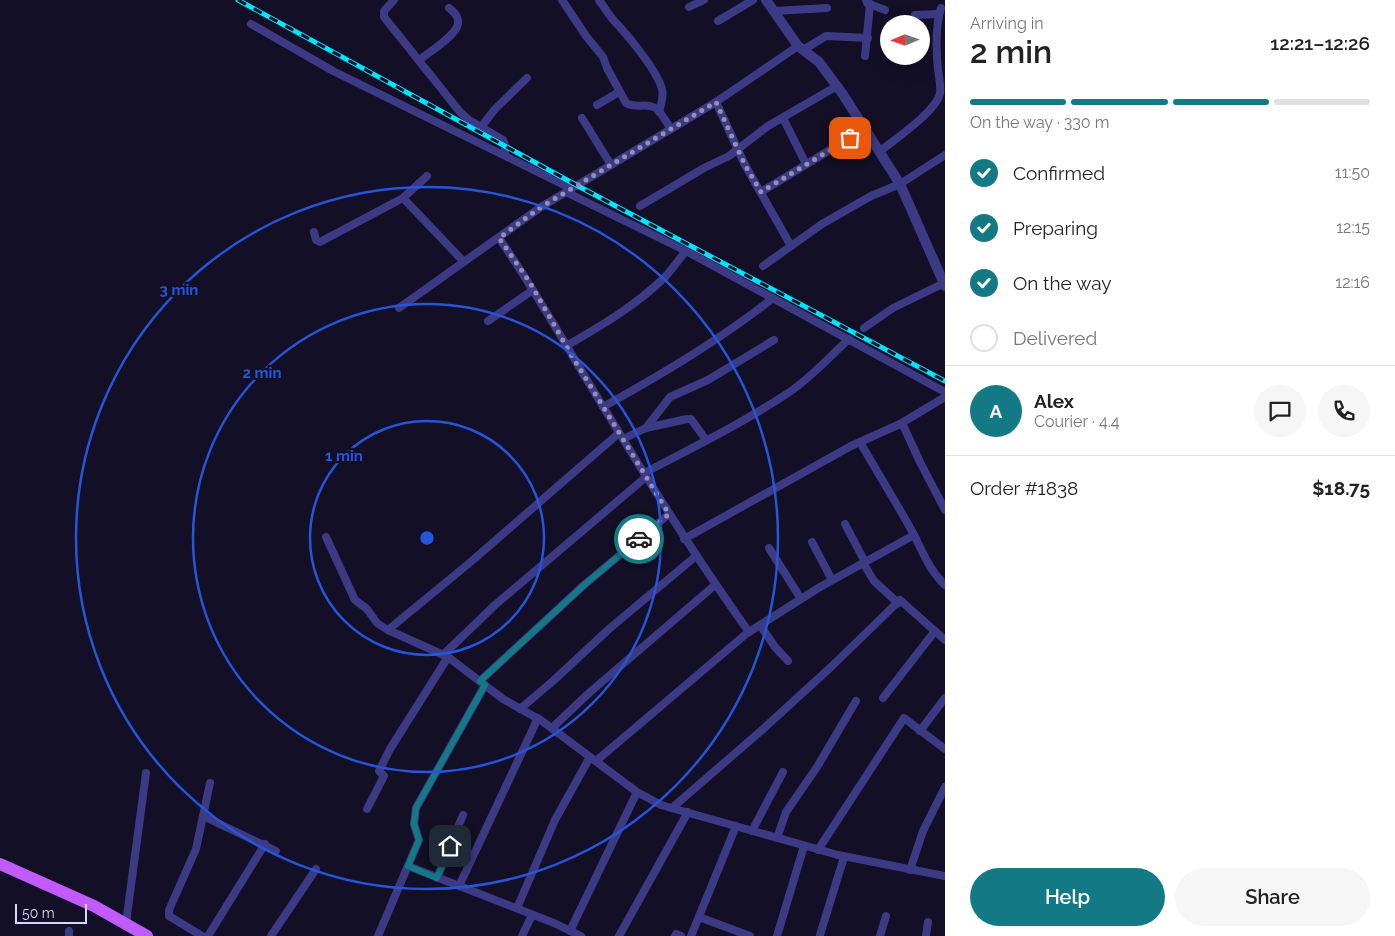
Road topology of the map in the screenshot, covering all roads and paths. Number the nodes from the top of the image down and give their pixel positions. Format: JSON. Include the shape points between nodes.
{"nodes":[{"id":1,"x":394,"y":0,"type":"edge"},
{"id":2,"x":562,"y":0,"type":"edge"},
{"id":3,"x":599,"y":0,"type":"edge"},
{"id":4,"x":704,"y":0,"type":"edge"},
{"id":5,"x":753,"y":0,"type":"edge"},
{"id":6,"x":766,"y":0,"type":"edge"},
{"id":7,"x":868,"y":2,"type":"edge"},
{"id":8,"x":689,"y":7,"type":"dead end"},
{"id":9,"x":449,"y":8,"type":"dead end"},
{"id":10,"x":827,"y":8,"type":"dead end"},
{"id":11,"x":941,"y":8,"type":"edge"},
{"id":12,"x":884,"y":10,"type":"dead end"},
{"id":13,"x":774,"y":11,"type":"junction"},
{"id":14,"x":915,"y":14,"type":"dead end"},
{"id":15,"x":718,"y":21,"type":"dead end"},
{"id":16,"x":251,"y":24,"type":"dead end"},
{"id":17,"x":868,"y":38,"type":"junction"},
{"id":18,"x":800,"y":48,"type":"junction"},
{"id":19,"x":865,"y":56,"type":"dead end"},
{"id":20,"x":419,"y":60,"type":"junction"},
{"id":21,"x":527,"y":78,"type":"dead end"},
{"id":22,"x":837,"y":86,"type":"junction"},
{"id":23,"x":619,"y":92,"type":"junction"},
{"id":24,"x":716,"y":102,"type":"junction"},
{"id":25,"x":597,"y":105,"type":"dead end"},
{"id":26,"x":659,"y":112,"type":"junction"},
{"id":27,"x":582,"y":118,"type":"dead end"},
{"id":28,"x":783,"y":118,"type":"junction"},
{"id":29,"x":481,"y":127,"type":"junction"},
{"id":30,"x":864,"y":129,"type":"junction"},
{"id":31,"x":671,"y":130,"type":"junction"},
{"id":32,"x":738,"y":149,"type":"junction"},
{"id":33,"x":879,"y":152,"type":"junction"},
{"id":34,"x":505,"y":155,"type":"junction"},
{"id":35,"x":945,"y":155,"type":"edge"},
{"id":36,"x":806,"y":164,"type":"junction"},
{"id":37,"x":612,"y":165,"type":"junction"},
{"id":38,"x":428,"y":176,"type":"dead end"},
{"id":39,"x":900,"y":184,"type":"junction"},
{"id":40,"x":569,"y":191,"type":"junction"},
{"id":41,"x":761,"y":192,"type":"junction"},
{"id":42,"x":403,"y":198,"type":"junction"},
{"id":43,"x":640,"y":206,"type":"dead end"},
{"id":44,"x":314,"y":232,"type":"dead end"},
{"id":45,"x":499,"y":238,"type":"junction"},
{"id":46,"x":791,"y":246,"type":"junction"},
{"id":47,"x":686,"y":250,"type":"junction"},
{"id":48,"x":464,"y":262,"type":"junction"},
{"id":49,"x":764,"y":266,"type":"dead end"},
{"id":50,"x":944,"y":285,"type":"edge"},
{"id":51,"x":534,"y":290,"type":"junction"},
{"id":52,"x":773,"y":298,"type":"junction"},
{"id":53,"x":399,"y":308,"type":"dead end"},
{"id":54,"x":488,"y":321,"type":"dead end"},
{"id":55,"x":864,"y":328,"type":"dead end"},
{"id":56,"x":849,"y":339,"type":"junction"},
{"id":57,"x":774,"y":340,"type":"dead end"},
{"id":58,"x":566,"y":346,"type":"junction"},
{"id":59,"x":945,"y":392,"type":"edge"},
{"id":60,"x":945,"y":397,"type":"edge"},
{"id":61,"x":603,"y":407,"type":"junction"},
{"id":62,"x":902,"y":422,"type":"junction"},
{"id":63,"x":646,"y":428,"type":"junction"},
{"id":64,"x":621,"y":436,"type":"junction"},
{"id":65,"x":706,"y":440,"type":"junction"},
{"id":66,"x":860,"y":442,"type":"junction"},
{"id":67,"x":645,"y":475,"type":"junction"},
{"id":68,"x":945,"y":510,"type":"edge"},
{"id":69,"x":669,"y":514,"type":"junction"},
{"id":70,"x":845,"y":524,"type":"dead end"},
{"id":71,"x":914,"y":535,"type":"junction"},
{"id":72,"x":326,"y":537,"type":"dead end"},
{"id":73,"x":684,"y":539,"type":"junction"},
{"id":74,"x":812,"y":542,"type":"dead end"},
{"id":75,"x":769,"y":548,"type":"dead end"},
{"id":76,"x":696,"y":556,"type":"junction"},
{"id":77,"x":864,"y":562,"type":"junction"},
{"id":78,"x":832,"y":580,"type":"junction"},
{"id":79,"x":715,"y":585,"type":"junction"},
{"id":80,"x":945,"y":585,"type":"edge"},
{"id":81,"x":801,"y":599,"type":"junction"},
{"id":82,"x":898,"y":603,"type":"junction"},
{"id":83,"x":760,"y":625,"type":"junction"},
{"id":84,"x":388,"y":630,"type":"junction"},
{"id":85,"x":748,"y":632,"type":"junction"},
{"id":86,"x":935,"y":632,"type":"junction"},
{"id":87,"x":945,"y":640,"type":"edge"},
{"id":88,"x":445,"y":656,"type":"junction"},
{"id":89,"x":788,"y":661,"type":"dead end"},
{"id":90,"x":482,"y":683,"type":"junction"},
{"id":91,"x":883,"y":698,"type":"dead end"},
{"id":92,"x":945,"y":698,"type":"edge"},
{"id":93,"x":856,"y":702,"type":"dead end"},
{"id":94,"x":520,"y":709,"type":"junction"},
{"id":95,"x":538,"y":718,"type":"junction"},
{"id":96,"x":552,"y":728,"type":"junction"},
{"id":97,"x":920,"y":731,"type":"junction"},
{"id":98,"x":945,"y":749,"type":"edge"},
{"id":99,"x":593,"y":759,"type":"junction"},
{"id":100,"x":783,"y":772,"type":"dead end"},
{"id":101,"x":146,"y":773,"type":"dead end"},
{"id":102,"x":210,"y":783,"type":"dead end"},
{"id":103,"x":945,"y":787,"type":"edge"},
{"id":104,"x":637,"y":792,"type":"junction"},
{"id":105,"x":672,"y":808,"type":"junction"},
{"id":106,"x":367,"y":809,"type":"dead end"},
{"id":107,"x":688,"y":812,"type":"junction"},
{"id":108,"x":463,"y":815,"type":"dead end"},
{"id":109,"x":203,"y":816,"type":"junction"},
{"id":110,"x":736,"y":826,"type":"junction"},
{"id":111,"x":752,"y":831,"type":"junction"},
{"id":112,"x":778,"y":838,"type":"junction"},
{"id":113,"x":264,"y":844,"type":"junction"},
{"id":114,"x":804,"y":846,"type":"junction"},
{"id":115,"x":818,"y":850,"type":"junction"},
{"id":116,"x":276,"y":851,"type":"dead end"},
{"id":117,"x":844,"y":857,"type":"junction"},
{"id":118,"x":0,"y":864,"type":"edge"},
{"id":119,"x":408,"y":866,"type":"junction"},
{"id":120,"x":316,"y":869,"type":"dead end"},
{"id":121,"x":910,"y":870,"type":"junction"},
{"id":122,"x":945,"y":876,"type":"edge"},
{"id":123,"x":437,"y":878,"type":"junction"},
{"id":124,"x":459,"y":886,"type":"junction"},
{"id":125,"x":517,"y":908,"type":"junction"},
{"id":126,"x":532,"y":915,"type":"junction"},
{"id":127,"x":886,"y":916,"type":"dead end"},
{"id":128,"x":699,"y":917,"type":"junction"},
{"id":129,"x":928,"y":922,"type":"dead end"},
{"id":130,"x":126,"y":923,"type":"junction"},
{"id":131,"x":575,"y":934,"type":"edge"},
{"id":132,"x":199,"y":935,"type":"edge"},
{"id":133,"x":820,"y":935,"type":"edge"},
{"id":134,"x":147,"y":936,"type":"edge"},
{"id":135,"x":208,"y":936,"type":"edge"},
{"id":136,"x":271,"y":936,"type":"edge"},
{"id":137,"x":378,"y":936,"type":"edge"},
{"id":138,"x":522,"y":936,"type":"edge"},
{"id":139,"x":619,"y":936,"type":"edge"},
{"id":140,"x":675,"y":936,"type":"edge"},
{"id":141,"x":681,"y":936,"type":"edge"},
{"id":142,"x":691,"y":936,"type":"edge"},
{"id":143,"x":750,"y":936,"type":"edge"},
{"id":144,"x":777,"y":936,"type":"edge"},
{"id":145,"x":880,"y":936,"type":"edge"},
{"id":146,"x":926,"y":936,"type":"edge"}],
"edges":[{"from":1,"to":20,"type":"street","via":[[384,11],[384,17]]},
{"from":2,"to":23,"type":"street","via":[[603,57]]},
{"from":3,"to":26,"type":"street","via":[[655,73],[663,94]]},
{"from":4,"to":8,"type":"street"},
{"from":5,"to":15,"type":"street"},
{"from":6,"to":13,"type":"street"},
{"from":7,"to":12,"type":"street"},
{"from":7,"to":17,"type":"street"},
{"from":9,"to":20,"type":"street","via":[[459,22],[456,31]]},
{"from":10,"to":13,"type":"street"},
{"from":11,"to":14,"type":"street"},
{"from":11,"to":33,"type":"street","via":[[937,35],[940,94],[926,114]]},
{"from":13,"to":18,"type":"street"},
{"from":16,"to":34,"type":"street","via":[[333,71]]},
{"from":17,"to":18,"type":"street","via":[[826,36]]},
{"from":17,"to":19,"type":"street"},
{"from":18,"to":22,"type":"street","via":[[819,62]]},
{"from":18,"to":24,"type":"street"},
{"from":20,"to":29,"type":"street","via":[[460,112]]},
{"from":21,"to":29,"type":"street"},
{"from":22,"to":28,"type":"street"},
{"from":22,"to":30,"type":"street"},
{"from":23,"to":25,"type":"street"},
{"from":23,"to":26,"type":"street","via":[[631,106],[650,106]]},
{"from":24,"to":31,"type":"street"},
{"from":24,"to":32,"type":"street"},
{"from":26,"to":31,"type":"street"},
{"from":27,"to":37,"type":"street"},
{"from":28,"to":32,"type":"street"},
{"from":28,"to":36,"type":"street"},
{"from":29,"to":34,"type":"street","via":[[503,140]]},
{"from":30,"to":33,"type":"street"},
{"from":30,"to":36,"type":"street"},
{"from":31,"to":37,"type":"street"},
{"from":32,"to":41,"type":"street"},
{"from":32,"to":43,"type":"street"},
{"from":33,"to":39,"type":"street"},
{"from":34,"to":40,"type":"street"},
{"from":35,"to":39,"type":"street"},
{"from":36,"to":41,"type":"street"},
{"from":37,"to":40,"type":"street"},
{"from":38,"to":42,"type":"street"},
{"from":39,"to":46,"type":"street","via":[[871,196]]},
{"from":39,"to":50,"type":"street"},
{"from":40,"to":45,"type":"street"},
{"from":40,"to":47,"type":"street"},
{"from":41,"to":46,"type":"street"},
{"from":42,"to":44,"type":"street","via":[[320,242]]},
{"from":42,"to":48,"type":"street"},
{"from":45,"to":48,"type":"street"},
{"from":45,"to":51,"type":"street"},
{"from":46,"to":49,"type":"street"},
{"from":47,"to":52,"type":"street"},
{"from":47,"to":58,"type":"street","via":[[666,276],[638,301]]},
{"from":48,"to":53,"type":"street"},
{"from":50,"to":55,"type":"street","via":[[893,308]]},
{"from":51,"to":54,"type":"street"},
{"from":51,"to":58,"type":"street"},
{"from":52,"to":56,"type":"street"},
{"from":52,"to":61,"type":"street","via":[[674,367]]},
{"from":56,"to":59,"type":"street"},
{"from":56,"to":65,"type":"street","via":[[788,393]]},
{"from":57,"to":63,"type":"street","via":[[708,380],[670,397]]},
{"from":58,"to":61,"type":"street"},
{"from":60,"to":62,"type":"street"},
{"from":61,"to":64,"type":"street"},
{"from":62,"to":66,"type":"street"},
{"from":62,"to":68,"type":"street"},
{"from":63,"to":64,"type":"street"},
{"from":63,"to":65,"type":"street","via":[[691,419]]},
{"from":64,"to":67,"type":"street"},
{"from":64,"to":84,"type":"street"},
{"from":65,"to":67,"type":"street"},
{"from":66,"to":71,"type":"street"},
{"from":66,"to":73,"type":"street"},
{"from":67,"to":69,"type":"street"},
{"from":67,"to":88,"type":"street","via":[[502,599]]},
{"from":69,"to":73,"type":"street"},
{"from":69,"to":90,"type":"street","via":[[584,585]]},
{"from":70,"to":77,"type":"street"},
{"from":71,"to":77,"type":"street"},
{"from":71,"to":80,"type":"street","via":[[925,560]]},
{"from":72,"to":84,"type":"street","via":[[355,600]]},
{"from":73,"to":76,"type":"street"},
{"from":74,"to":78,"type":"street"},
{"from":75,"to":81,"type":"street"},
{"from":76,"to":79,"type":"street"},
{"from":76,"to":94,"type":"street"},
{"from":77,"to":78,"type":"street"},
{"from":77,"to":82,"type":"street","via":[[874,581]]},
{"from":78,"to":81,"type":"street"},
{"from":79,"to":85,"type":"street"},
{"from":79,"to":96,"type":"street"},
{"from":81,"to":83,"type":"street"},
{"from":82,"to":86,"type":"street","via":[[900,600]]},
{"from":82,"to":105,"type":"street","via":[[762,730]]},
{"from":83,"to":85,"type":"street"},
{"from":83,"to":89,"type":"street"},
{"from":84,"to":88,"type":"street"},
{"from":85,"to":99,"type":"street"},
{"from":86,"to":87,"type":"street"},
{"from":86,"to":91,"type":"street"},
{"from":88,"to":90,"type":"street"},
{"from":88,"to":106,"type":"street","via":[[379,771],[384,776]]},
{"from":90,"to":94,"type":"street"},
{"from":90,"to":119,"type":"street","via":[[416,808],[414,824],[419,840]]},
{"from":92,"to":97,"type":"street"},
{"from":93,"to":112,"type":"street","via":[[786,812]]},
{"from":94,"to":95,"type":"street"},
{"from":95,"to":96,"type":"street"},
{"from":95,"to":124,"type":"street"},
{"from":96,"to":99,"type":"street"},
{"from":97,"to":98,"type":"street"},
{"from":97,"to":115,"type":"street","via":[[904,718]]},
{"from":99,"to":104,"type":"street"},
{"from":99,"to":125,"type":"street","via":[[555,820]]},
{"from":100,"to":111,"type":"street"},
{"from":101,"to":130,"type":"street"},
{"from":102,"to":109,"type":"street"},
{"from":103,"to":121,"type":"street","via":[[923,831]]},
{"from":104,"to":105,"type":"street"},
{"from":104,"to":131,"type":"street"},
{"from":105,"to":107,"type":"street"},
{"from":107,"to":110,"type":"street"},
{"from":107,"to":139,"type":"street"},
{"from":108,"to":123,"type":"street"},
{"from":109,"to":113,"type":"street"},
{"from":109,"to":132,"type":"street","via":[[196,849],[169,910],[169,916]]},
{"from":110,"to":111,"type":"street"},
{"from":110,"to":128,"type":"street"},
{"from":111,"to":112,"type":"street"},
{"from":112,"to":114,"type":"street"},
{"from":113,"to":116,"type":"street"},
{"from":113,"to":135,"type":"street"},
{"from":114,"to":115,"type":"street"},
{"from":114,"to":144,"type":"street"},
{"from":115,"to":117,"type":"street"},
{"from":117,"to":121,"type":"street"},
{"from":117,"to":133,"type":"street"},
{"from":118,"to":130,"type":"main road"},
{"from":119,"to":123,"type":"street"},
{"from":119,"to":137,"type":"street"},
{"from":120,"to":136,"type":"street"},
{"from":121,"to":122,"type":"street"},
{"from":123,"to":124,"type":"street"},
{"from":124,"to":125,"type":"street"},
{"from":125,"to":126,"type":"street"},
{"from":126,"to":131,"type":"street"},
{"from":126,"to":138,"type":"street"},
{"from":127,"to":145,"type":"street"},
{"from":128,"to":142,"type":"street"},
{"from":128,"to":143,"type":"street"},
{"from":129,"to":146,"type":"street"},
{"from":130,"to":134,"type":"main road"},
{"from":140,"to":141,"type":"street"}]}
